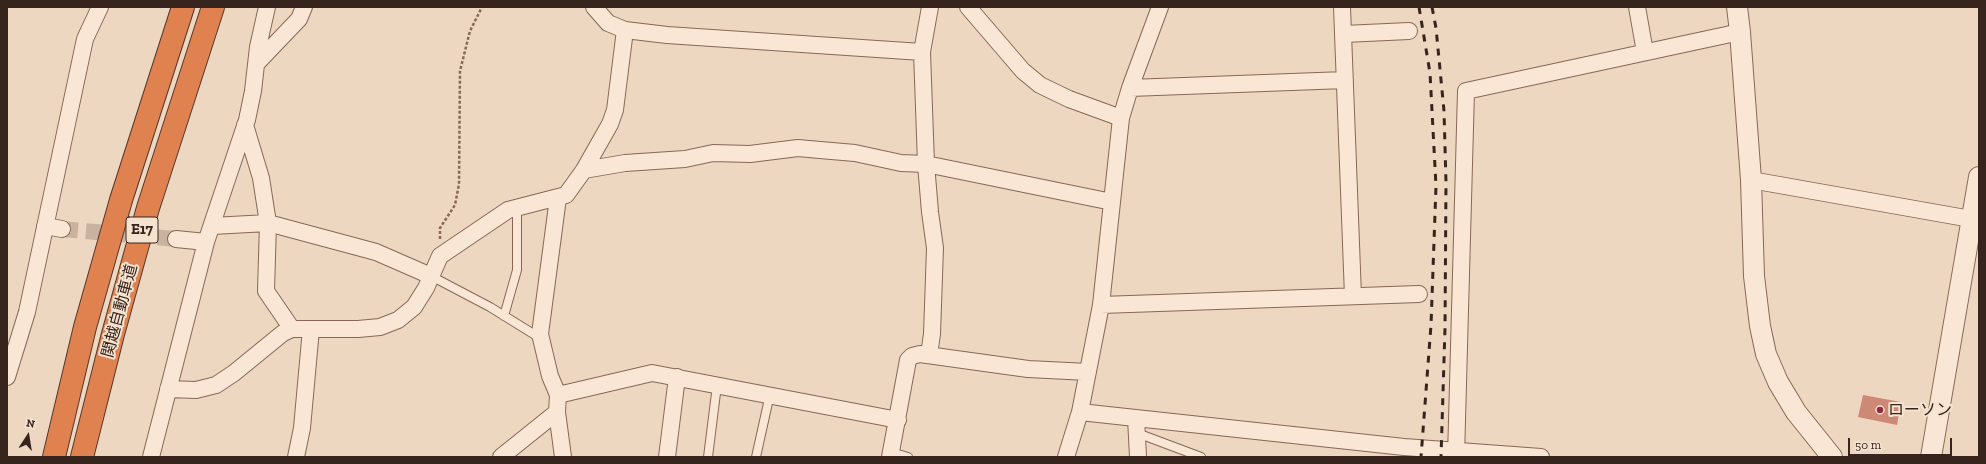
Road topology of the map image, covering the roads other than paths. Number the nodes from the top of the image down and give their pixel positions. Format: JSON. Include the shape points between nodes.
{"nodes":[{"id":1,"x":100,"y":7,"type":"edge"},
{"id":2,"x":183,"y":7,"type":"edge"},
{"id":3,"x":213,"y":7,"type":"edge"},
{"id":4,"x":267,"y":7,"type":"edge"},
{"id":5,"x":304,"y":7,"type":"edge"},
{"id":6,"x":594,"y":7,"type":"edge"},
{"id":7,"x":930,"y":7,"type":"edge"},
{"id":8,"x":968,"y":7,"type":"edge"},
{"id":9,"x":1160,"y":7,"type":"edge"},
{"id":10,"x":1342,"y":7,"type":"edge"},
{"id":11,"x":1637,"y":7,"type":"edge"},
{"id":12,"x":1737,"y":7,"type":"edge"},
{"id":13,"x":625,"y":30,"type":"junction"},
{"id":14,"x":1409,"y":30,"type":"dead end"},
{"id":15,"x":1740,"y":32,"type":"junction"},
{"id":16,"x":1344,"y":34,"type":"junction"},
{"id":17,"x":922,"y":52,"type":"junction"},
{"id":18,"x":1645,"y":52,"type":"junction"},
{"id":19,"x":256,"y":64,"type":"junction"},
{"id":20,"x":1345,"y":80,"type":"junction"},
{"id":21,"x":1130,"y":88,"type":"junction"},
{"id":22,"x":1121,"y":118,"type":"junction"},
{"id":23,"x":245,"y":125,"type":"junction"},
{"id":24,"x":926,"y":164,"type":"junction"},
{"id":25,"x":584,"y":170,"type":"junction"},
{"id":26,"x":1979,"y":177,"type":"edge"},
{"id":27,"x":1751,"y":180,"type":"junction"},
{"id":28,"x":558,"y":198,"type":"junction"},
{"id":29,"x":1112,"y":202,"type":"junction"},
{"id":30,"x":517,"y":208,"type":"junction"},
{"id":31,"x":1975,"y":210,"type":"edge"},
{"id":32,"x":268,"y":223,"type":"junction"},
{"id":33,"x":45,"y":226,"type":"junction"},
{"id":34,"x":212,"y":226,"type":"junction"},
{"id":35,"x":62,"y":229,"type":"tunnel mouth"},
{"id":36,"x":176,"y":239,"type":"tunnel mouth"},
{"id":37,"x":206,"y":242,"type":"junction"},
{"id":38,"x":431,"y":276,"type":"junction"},
{"id":39,"x":1419,"y":294,"type":"dead end"},
{"id":40,"x":1354,"y":296,"type":"junction"},
{"id":41,"x":1101,"y":305,"type":"junction"},
{"id":42,"x":504,"y":316,"type":"junction"},
{"id":43,"x":292,"y":329,"type":"junction"},
{"id":44,"x":311,"y":329,"type":"junction"},
{"id":45,"x":541,"y":339,"type":"junction"},
{"id":46,"x":929,"y":355,"type":"junction"},
{"id":47,"x":1088,"y":372,"type":"junction"},
{"id":48,"x":7,"y":377,"type":"edge"},
{"id":49,"x":677,"y":377,"type":"junction"},
{"id":50,"x":717,"y":384,"type":"junction"},
{"id":51,"x":168,"y":389,"type":"junction"},
{"id":52,"x":770,"y":394,"type":"junction"},
{"id":53,"x":558,"y":395,"type":"junction"},
{"id":54,"x":557,"y":412,"type":"junction"},
{"id":55,"x":1080,"y":412,"type":"junction"},
{"id":56,"x":898,"y":420,"type":"junction"},
{"id":57,"x":1137,"y":426,"type":"junction"},
{"id":58,"x":1404,"y":452,"type":"edge"},
{"id":59,"x":1456,"y":454,"type":"edge"},
{"id":60,"x":890,"y":455,"type":"edge"},
{"id":61,"x":54,"y":457,"type":"edge"},
{"id":62,"x":82,"y":457,"type":"edge"},
{"id":63,"x":151,"y":457,"type":"edge"},
{"id":64,"x":296,"y":457,"type":"edge"},
{"id":65,"x":501,"y":457,"type":"edge"},
{"id":66,"x":562,"y":457,"type":"edge"},
{"id":67,"x":667,"y":457,"type":"edge"},
{"id":68,"x":708,"y":457,"type":"edge"},
{"id":69,"x":756,"y":457,"type":"edge"},
{"id":70,"x":908,"y":457,"type":"edge"},
{"id":71,"x":1066,"y":457,"type":"edge"},
{"id":72,"x":1138,"y":457,"type":"edge"},
{"id":73,"x":1201,"y":457,"type":"edge"},
{"id":74,"x":1541,"y":457,"type":"edge"},
{"id":75,"x":1832,"y":457,"type":"edge"},
{"id":76,"x":1931,"y":457,"type":"edge"}],
"edges":[{"from":1,"to":33,"type":"street","via":[[85,39]]},
{"from":2,"to":61,"type":"highway","name":"関越自動車道","number":"E17","via":[[121,200],[85,327]]},
{"from":3,"to":62,"type":"highway","name":"関越自動車道","number":"E17","via":[[148,208]]},
{"from":4,"to":19,"type":"street"},
{"from":5,"to":19,"type":"street","via":[[299,19]]},
{"from":6,"to":13,"type":"street","via":[[608,22]]},
{"from":7,"to":17,"type":"street"},
{"from":8,"to":22,"type":"street","via":[[1023,71],[1040,85],[1069,99]]},
{"from":9,"to":21,"type":"street"},
{"from":10,"to":16,"type":"street"},
{"from":11,"to":18,"type":"street"},
{"from":12,"to":15,"type":"street"},
{"from":13,"to":17,"type":"street"},
{"from":13,"to":25,"type":"street","via":[[615,110]]},
{"from":14,"to":16,"type":"street"},
{"from":15,"to":18,"type":"street"},
{"from":15,"to":27,"type":"street"},
{"from":16,"to":20,"type":"street"},
{"from":17,"to":24,"type":"street"},
{"from":18,"to":59,"type":"street","via":[[1466,91]]},
{"from":19,"to":23,"type":"street"},
{"from":20,"to":21,"type":"street"},
{"from":20,"to":40,"type":"street"},
{"from":21,"to":22,"type":"street"},
{"from":22,"to":29,"type":"street"},
{"from":23,"to":32,"type":"street","via":[[261,178]]},
{"from":23,"to":34,"type":"street"},
{"from":24,"to":25,"type":"street","via":[[901,163],[855,153],[798,148],[750,154],[713,153],[685,159],[625,163]]},
{"from":24,"to":29,"type":"street"},
{"from":24,"to":46,"type":"street","via":[[935,248]]},
{"from":25,"to":28,"type":"street","via":[[566,195]]},
{"from":26,"to":31,"type":"street"},
{"from":27,"to":31,"type":"street"},
{"from":27,"to":75,"type":"street","via":[[1754,276],[1766,354],[1778,382],[1796,412]]},
{"from":28,"to":30,"type":"street"},
{"from":28,"to":45,"type":"street"},
{"from":29,"to":41,"type":"street"},
{"from":30,"to":38,"type":"street","via":[[508,210],[440,256]]},
{"from":30,"to":42,"type":"lane","via":[[517,270]]},
{"from":31,"to":76,"type":"street"},
{"from":32,"to":34,"type":"street"},
{"from":32,"to":38,"type":"street","via":[[376,252]]},
{"from":32,"to":43,"type":"street","via":[[266,291]]},
{"from":33,"to":35,"type":"street"},
{"from":33,"to":48,"type":"street","via":[[27,312]]},
{"from":34,"to":37,"type":"street"},
{"from":36,"to":37,"type":"street"},
{"from":37,"to":51,"type":"street"},
{"from":38,"to":42,"type":"lane"},
{"from":38,"to":44,"type":"street","via":[[414,307],[398,320],[380,327]]},
{"from":39,"to":40,"type":"street"},
{"from":40,"to":41,"type":"street"},
{"from":41,"to":47,"type":"street"},
{"from":42,"to":45,"type":"lane"},
{"from":43,"to":44,"type":"street"},
{"from":43,"to":51,"type":"street","via":[[283,332],[216,385],[196,390]]},
{"from":44,"to":64,"type":"street","via":[[302,428]]},
{"from":45,"to":53,"type":"street","via":[[550,376]]},
{"from":46,"to":47,"type":"street","via":[[1028,369]]},
{"from":46,"to":56,"type":"street","via":[[920,354],[908,360]]},
{"from":47,"to":55,"type":"street"},
{"from":49,"to":50,"type":"street"},
{"from":49,"to":53,"type":"street","via":[[652,373]]},
{"from":49,"to":67,"type":"street"},
{"from":50,"to":52,"type":"street"},
{"from":50,"to":68,"type":"lane"},
{"from":51,"to":63,"type":"street"},
{"from":52,"to":56,"type":"street"},
{"from":52,"to":69,"type":"lane"},
{"from":53,"to":54,"type":"street"},
{"from":54,"to":65,"type":"street"},
{"from":54,"to":66,"type":"street"},
{"from":55,"to":57,"type":"street"},
{"from":55,"to":71,"type":"street"},
{"from":56,"to":60,"type":"street"},
{"from":57,"to":58,"type":"street"},
{"from":57,"to":72,"type":"street"},
{"from":57,"to":73,"type":"lane"},
{"from":58,"to":59,"type":"street"},
{"from":59,"to":74,"type":"street"},
{"from":60,"to":70,"type":"lane"}]}
